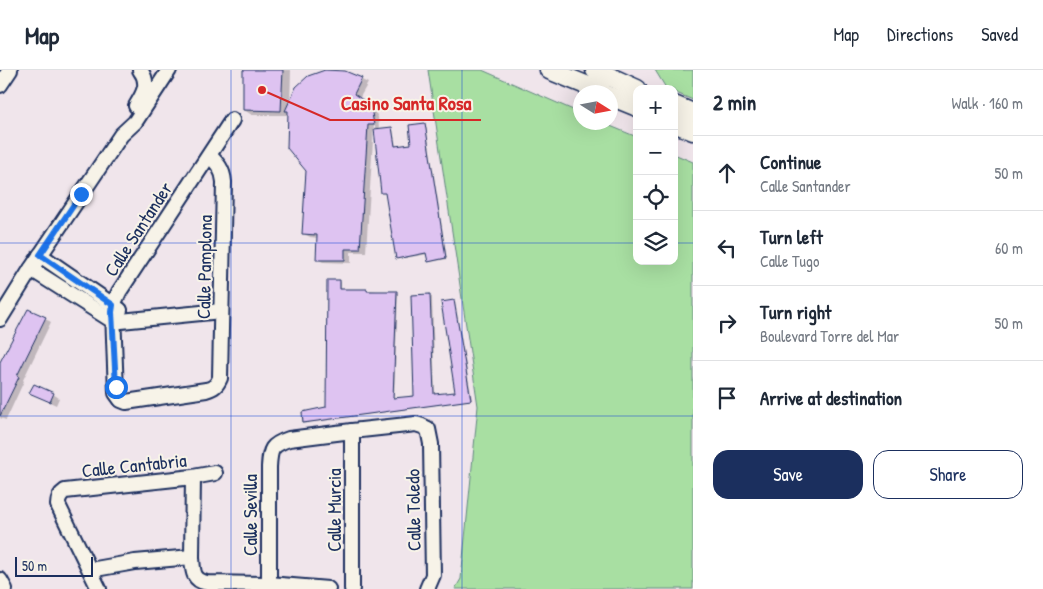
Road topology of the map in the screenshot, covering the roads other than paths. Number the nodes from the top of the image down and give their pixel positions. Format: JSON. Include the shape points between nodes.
{"nodes":[{"id":1,"x":10,"y":70,"type":"edge"},
{"id":2,"x":140,"y":70,"type":"edge"},
{"id":3,"x":145,"y":70,"type":"edge"},
{"id":4,"x":159,"y":70,"type":"edge"},
{"id":5,"x":169,"y":70,"type":"edge"},
{"id":6,"x":549,"y":70,"type":"edge"},
{"id":7,"x":594,"y":70,"type":"edge"},
{"id":8,"x":0,"y":85,"type":"edge"},
{"id":9,"x":585,"y":85,"type":"edge"},
{"id":10,"x":633,"y":87,"type":"edge"},
{"id":11,"x":618,"y":99,"type":"edge"},
{"id":12,"x":633,"y":105,"type":"edge"},
{"id":13,"x":678,"y":107,"type":"edge"},
{"id":14,"x":693,"y":113,"type":"edge"},
{"id":15,"x":232,"y":120,"type":"dead end"},
{"id":16,"x":678,"y":125,"type":"edge"},
{"id":17,"x":693,"y":131,"type":"edge"},
{"id":18,"x":121,"y":135,"type":"junction"},
{"id":19,"x":209,"y":155,"type":"junction"},
{"id":20,"x":40,"y":255,"type":"junction"},
{"id":21,"x":30,"y":269,"type":"junction"},
{"id":22,"x":80,"y":282,"type":"junction"},
{"id":23,"x":72,"y":295,"type":"junction"},
{"id":24,"x":113,"y":305,"type":"junction"},
{"id":25,"x":221,"y":311,"type":"junction"},
{"id":26,"x":0,"y":319,"type":"edge"},
{"id":27,"x":134,"y":320,"type":"junction"},
{"id":28,"x":113,"y":321,"type":"junction"},
{"id":29,"x":121,"y":400,"type":"joint"},
{"id":30,"x":352,"y":431,"type":"junction"},
{"id":31,"x":215,"y":473,"type":"dead end"},
{"id":32,"x":193,"y":477,"type":"junction"},
{"id":33,"x":192,"y":557,"type":"junction"},
{"id":34,"x":90,"y":570,"type":"junction"},
{"id":35,"x":0,"y":580,"type":"edge"},
{"id":36,"x":269,"y":584,"type":"junction"},
{"id":37,"x":5,"y":589,"type":"edge"},
{"id":38,"x":99,"y":589,"type":"edge"},
{"id":39,"x":328,"y":589,"type":"edge"},
{"id":40,"x":352,"y":589,"type":"edge"},
{"id":41,"x":427,"y":589,"type":"edge"}],
"edges":[{"from":1,"to":8,"type":"street"},
{"from":2,"to":18,"type":"street","via":[[145,78],[145,88]]},
{"from":3,"to":4,"type":"street"},
{"from":5,"to":18,"type":"street","via":[[135,122]]},
{"from":6,"to":9,"type":"main road"},
{"from":7,"to":10,"type":"main road"},
{"from":11,"to":12,"type":"main road"},
{"from":13,"to":14,"type":"main road"},
{"from":15,"to":19,"type":"street","name":"Calle Santander"},
{"from":16,"to":17,"type":"main road"},
{"from":18,"to":20,"type":"street"},
{"from":19,"to":24,"type":"street","name":"Calle Santander"},
{"from":19,"to":25,"type":"street","name":"Calle Pamplona","via":[[220,166],[224,182]]},
{"from":20,"to":21,"type":"street"},
{"from":20,"to":22,"type":"street"},
{"from":21,"to":23,"type":"street"},
{"from":21,"to":26,"type":"street"},
{"from":22,"to":23,"type":"street"},
{"from":22,"to":24,"type":"street"},
{"from":23,"to":28,"type":"street"},
{"from":24,"to":27,"type":"street"},
{"from":24,"to":28,"type":"street","name":"Calle Santander"},
{"from":25,"to":27,"type":"street"},
{"from":25,"to":29,"type":"street","name":"Calle Pamplona","via":[[221,371],[213,388],[132,402]]},
{"from":27,"to":28,"type":"street"},
{"from":28,"to":29,"type":"street","name":"Calle Santander","via":[[116,392]]},
{"from":30,"to":36,"type":"street","name":"Calle Sevilla","via":[[289,439],[273,446],[269,462]]},
{"from":30,"to":40,"type":"street","name":"Calle Murcia"},
{"from":30,"to":41,"type":"street","name":"Calle Toledo","via":[[416,424],[428,429],[431,444],[432,575]]},
{"from":31,"to":32,"type":"street","name":"Calle Cantabria"},
{"from":32,"to":33,"type":"street"},
{"from":32,"to":34,"type":"street","name":"Calle Cantabria","via":[[65,491],[59,497],[58,505]]},
{"from":33,"to":34,"type":"street"},
{"from":33,"to":36,"type":"street","via":[[198,580]]},
{"from":34,"to":38,"type":"street"},
{"from":35,"to":37,"type":"street"},
{"from":36,"to":39,"type":"street"}]}
